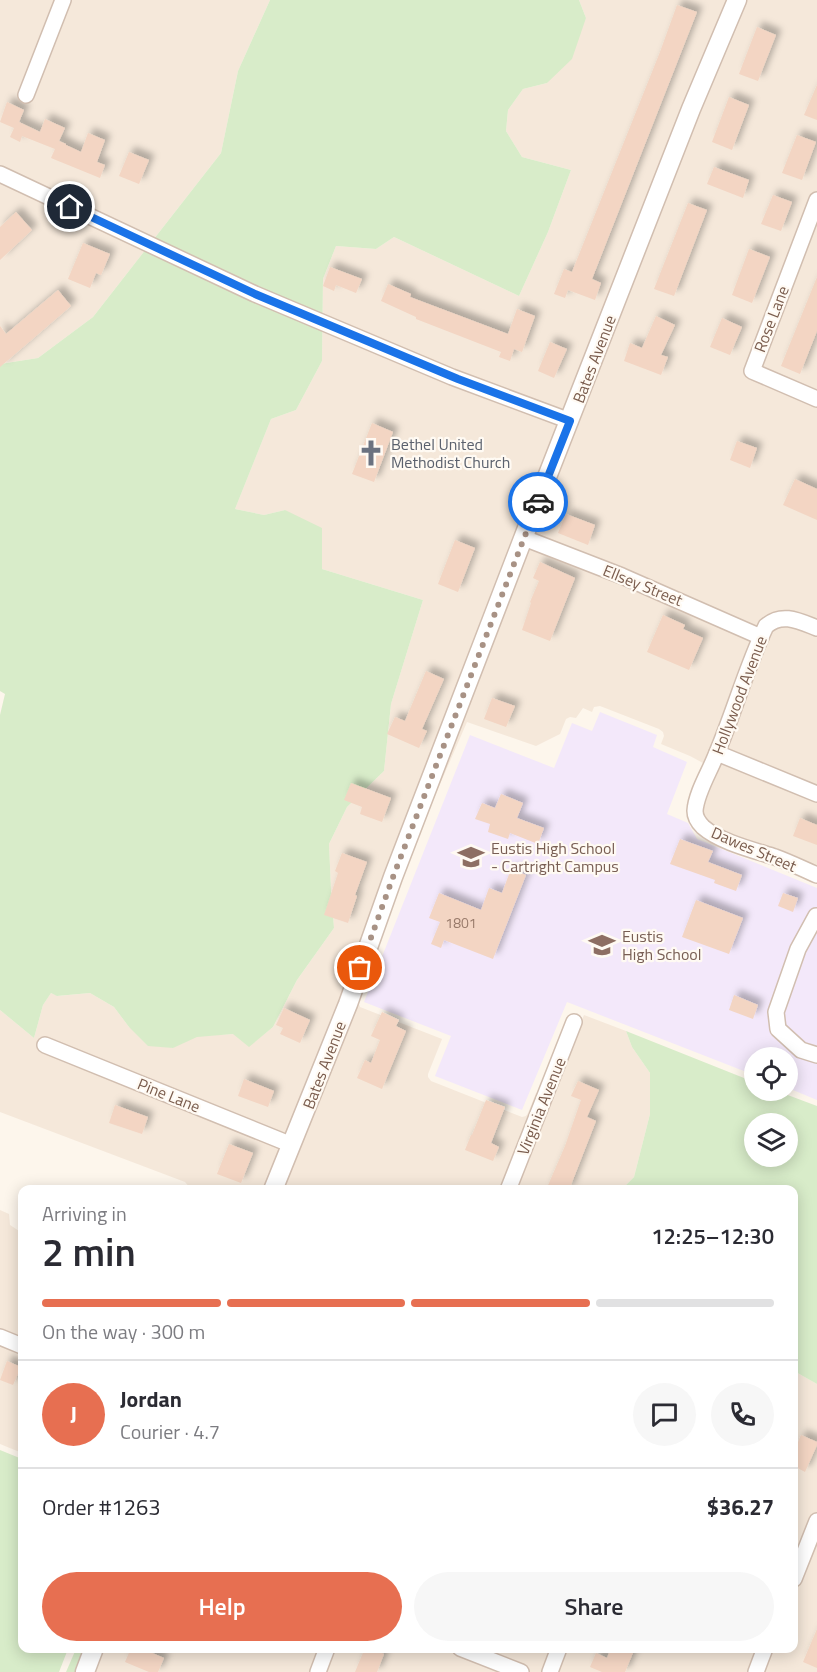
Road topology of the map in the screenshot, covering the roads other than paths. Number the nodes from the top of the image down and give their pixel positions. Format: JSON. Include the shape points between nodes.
{"nodes":[{"id":1,"x":63,"y":0,"type":"edge"},
{"id":2,"x":737,"y":0,"type":"edge"},
{"id":3,"x":26,"y":95,"type":"dead end"},
{"id":4,"x":0,"y":174,"type":"edge"},
{"id":5,"x":817,"y":200,"type":"edge"},
{"id":6,"x":817,"y":399,"type":"edge"},
{"id":7,"x":570,"y":421,"type":"junction"},
{"id":8,"x":524,"y":538,"type":"junction"},
{"id":9,"x":817,"y":628,"type":"edge"},
{"id":10,"x":761,"y":637,"type":"junction"},
{"id":11,"x":717,"y":753,"type":"junction"},
{"id":12,"x":817,"y":794,"type":"edge"},
{"id":13,"x":696,"y":816,"type":"joint"},
{"id":14,"x":817,"y":875,"type":"edge"},
{"id":15,"x":817,"y":916,"type":"edge"},
{"id":16,"x":574,"y":1022,"type":"dead end"},
{"id":17,"x":45,"y":1045,"type":"dead end"},
{"id":18,"x":817,"y":1054,"type":"edge"},
{"id":19,"x":292,"y":1145,"type":"junction"},
{"id":20,"x":275,"y":1185,"type":"edge"},
{"id":21,"x":510,"y":1185,"type":"edge"},
{"id":22,"x":0,"y":1336,"type":"edge"},
{"id":23,"x":18,"y":1344,"type":"edge"},
{"id":24,"x":817,"y":1521,"type":"edge"},
{"id":25,"x":798,"y":1569,"type":"edge"},
{"id":26,"x":92,"y":1653,"type":"edge"},
{"id":27,"x":325,"y":1653,"type":"edge"},
{"id":28,"x":473,"y":1653,"type":"edge"},
{"id":29,"x":557,"y":1653,"type":"edge"},
{"id":30,"x":763,"y":1653,"type":"edge"},
{"id":31,"x":85,"y":1672,"type":"edge"},
{"id":32,"x":318,"y":1672,"type":"edge"},
{"id":33,"x":521,"y":1672,"type":"edge"},
{"id":34,"x":550,"y":1672,"type":"edge"},
{"id":35,"x":756,"y":1672,"type":"edge"}],
"edges":[{"from":1,"to":3,"type":"street"},
{"from":2,"to":7,"type":"street","name":"Bates Avenue"},
{"from":4,"to":7,"type":"street","via":[[255,294]]},
{"from":5,"to":6,"type":"street","name":"Rose Lane","via":[[752,371]]},
{"from":7,"to":8,"type":"street","name":"Bates Avenue"},
{"from":8,"to":10,"type":"street","name":"Ellsey Street"},
{"from":8,"to":19,"type":"street","name":"Bates Avenue"},
{"from":9,"to":10,"type":"street","name":"Hollywood Avenue","via":[[779,618],[766,626]]},
{"from":10,"to":11,"type":"street","name":"Hollywood Avenue"},
{"from":11,"to":12,"type":"street"},
{"from":11,"to":13,"type":"street","name":"Hollywood Avenue","via":[[701,790]]},
{"from":13,"to":14,"type":"street","name":"Dawes Street","via":[[702,827],[733,843]]},
{"from":15,"to":18,"type":"street","via":[[798,949],[776,1012],[778,1029],[801,1050]]},
{"from":16,"to":21,"type":"street","name":"Virginia Avenue"},
{"from":17,"to":19,"type":"street","name":"Pine Lane"},
{"from":19,"to":20,"type":"street","name":"Bates Avenue"},
{"from":22,"to":23,"type":"street"},
{"from":24,"to":25,"type":"street"},
{"from":26,"to":31,"type":"street"},
{"from":27,"to":32,"type":"street"},
{"from":28,"to":33,"type":"street"},
{"from":29,"to":34,"type":"street"},
{"from":30,"to":35,"type":"street"}]}
